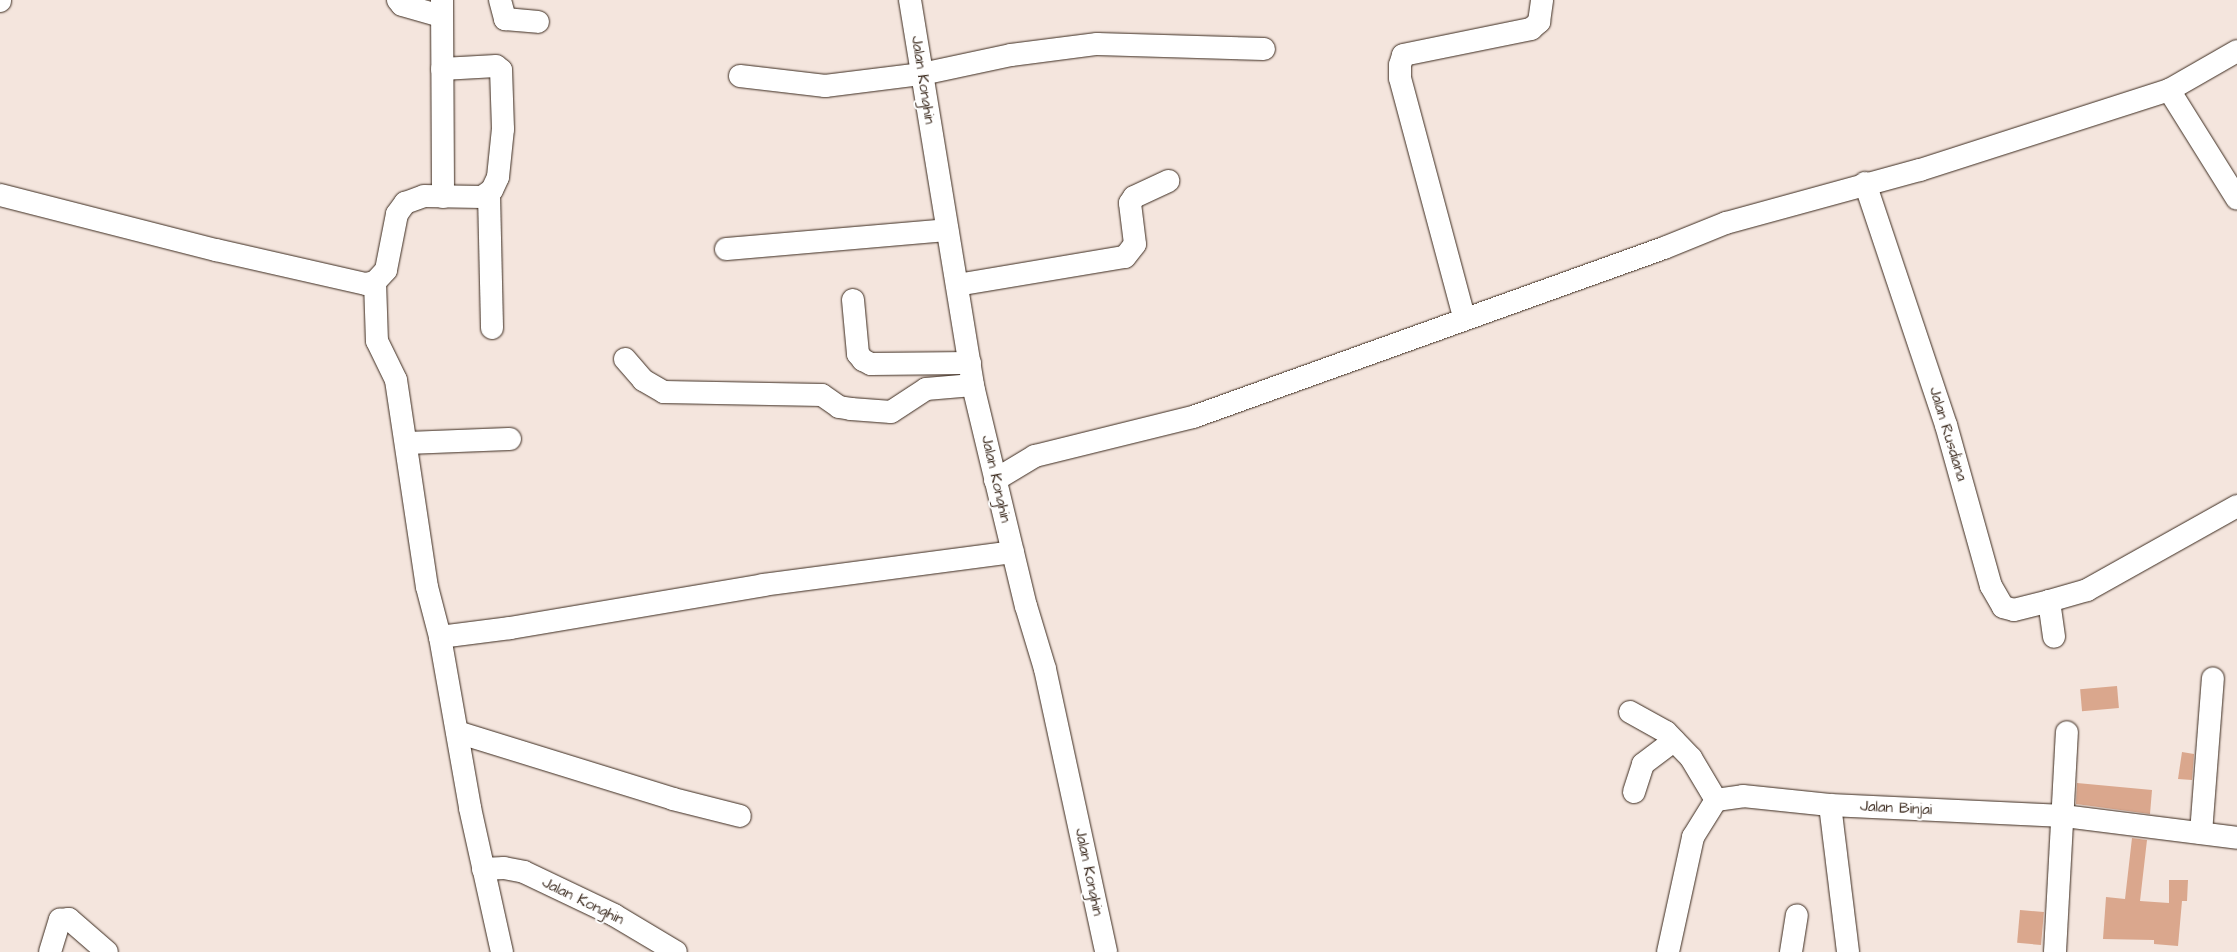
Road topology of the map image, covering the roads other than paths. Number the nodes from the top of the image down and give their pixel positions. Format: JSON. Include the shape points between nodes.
{"nodes":[{"id":1,"x":398,"y":0,"type":"edge"},
{"id":2,"x":500,"y":0,"type":"edge"},
{"id":3,"x":910,"y":0,"type":"edge"},
{"id":4,"x":1542,"y":0,"type":"edge"},
{"id":5,"x":442,"y":8,"type":"edge"},
{"id":6,"x":538,"y":22,"type":"dead end"},
{"id":7,"x":1264,"y":49,"type":"dead end"},
{"id":8,"x":2237,"y":51,"type":"edge"},
{"id":9,"x":442,"y":69,"type":"junction"},
{"id":10,"x":922,"y":74,"type":"junction"},
{"id":11,"x":740,"y":76,"type":"dead end"},
{"id":12,"x":2169,"y":90,"type":"junction"},
{"id":13,"x":1168,"y":181,"type":"dead end"},
{"id":14,"x":1865,"y":183,"type":"junction"},
{"id":15,"x":489,"y":194,"type":"junction"},
{"id":16,"x":0,"y":195,"type":"edge"},
{"id":17,"x":443,"y":197,"type":"junction"},
{"id":18,"x":2237,"y":199,"type":"edge"},
{"id":19,"x":947,"y":230,"type":"junction"},
{"id":20,"x":726,"y":249,"type":"dead end"},
{"id":21,"x":376,"y":282,"type":"junction"},
{"id":22,"x":957,"y":285,"type":"junction"},
{"id":23,"x":853,"y":300,"type":"dead end"},
{"id":24,"x":1464,"y":317,"type":"junction"},
{"id":25,"x":492,"y":328,"type":"dead end"},
{"id":26,"x":625,"y":360,"type":"dead end"},
{"id":27,"x":970,"y":363,"type":"junction"},
{"id":28,"x":973,"y":385,"type":"junction"},
{"id":29,"x":510,"y":439,"type":"dead end"},
{"id":30,"x":406,"y":442,"type":"junction"},
{"id":31,"x":994,"y":480,"type":"junction"},
{"id":32,"x":2237,"y":506,"type":"edge"},
{"id":33,"x":1013,"y":552,"type":"junction"},
{"id":34,"x":2049,"y":602,"type":"junction"},
{"id":35,"x":440,"y":637,"type":"junction"},
{"id":36,"x":2054,"y":637,"type":"dead end"},
{"id":37,"x":2214,"y":678,"type":"dead end"},
{"id":38,"x":1630,"y":712,"type":"dead end"},
{"id":39,"x":457,"y":732,"type":"junction"},
{"id":40,"x":2067,"y":732,"type":"dead end"},
{"id":41,"x":1674,"y":741,"type":"junction"},
{"id":42,"x":1634,"y":792,"type":"dead end"},
{"id":43,"x":1716,"y":800,"type":"junction"},
{"id":44,"x":1830,"y":805,"type":"junction"},
{"id":45,"x":740,"y":816,"type":"dead end"},
{"id":46,"x":2064,"y":816,"type":"junction"},
{"id":47,"x":2201,"y":833,"type":"junction"},
{"id":48,"x":2237,"y":838,"type":"edge"},
{"id":49,"x":483,"y":869,"type":"junction"},
{"id":50,"x":1797,"y":915,"type":"dead end"},
{"id":51,"x":50,"y":952,"type":"edge"},
{"id":52,"x":107,"y":952,"type":"edge"},
{"id":53,"x":502,"y":952,"type":"edge"},
{"id":54,"x":676,"y":952,"type":"edge"},
{"id":55,"x":1106,"y":952,"type":"edge"},
{"id":56,"x":1668,"y":952,"type":"edge"},
{"id":57,"x":1791,"y":952,"type":"edge"},
{"id":58,"x":1848,"y":952,"type":"edge"},
{"id":59,"x":2055,"y":952,"type":"edge"}],
"edges":[{"from":1,"to":5,"type":"street","via":[[402,5]]},
{"from":2,"to":6,"type":"street","via":[[505,19]]},
{"from":3,"to":10,"type":"street","name":"Jalan Konghin"},
{"from":4,"to":24,"type":"street","via":[[1540,22],[1531,29],[1403,55],[1400,65],[1400,78]]},
{"from":5,"to":9,"type":"street"},
{"from":7,"to":10,"type":"street","via":[[1097,44],[1011,55]]},
{"from":8,"to":12,"type":"street"},
{"from":9,"to":15,"type":"street","via":[[496,66],[500,70],[503,129],[500,168]]},
{"from":9,"to":17,"type":"street"},
{"from":10,"to":11,"type":"street","via":[[825,86]]},
{"from":10,"to":19,"type":"street","name":"Jalan Konghin"},
{"from":12,"to":14,"type":"street","via":[[1920,170]]},
{"from":12,"to":18,"type":"street"},
{"from":13,"to":22,"type":"street","via":[[1134,197],[1130,203],[1135,244],[1125,257]]},
{"from":14,"to":24,"type":"street","via":[[1726,222],[1664,248]]},
{"from":14,"to":34,"type":"street","name":"Jalan Rusdiana","via":[[1946,425],[1991,586],[2003,607],[2014,610]]},
{"from":15,"to":17,"type":"street"},
{"from":15,"to":25,"type":"street"},
{"from":16,"to":21,"type":"street","via":[[216,250],[366,284]]},
{"from":17,"to":21,"type":"street","via":[[419,196],[400,208],[386,270]]},
{"from":19,"to":20,"type":"street"},
{"from":19,"to":22,"type":"street","name":"Jalan Konghin"},
{"from":21,"to":30,"type":"street","via":[[377,341],[396,380]]},
{"from":22,"to":27,"type":"street","name":"Jalan Konghin"},
{"from":23,"to":27,"type":"street","via":[[858,354],[863,360],[871,364]]},
{"from":24,"to":31,"type":"street","via":[[1193,416],[1035,456]]},
{"from":26,"to":28,"type":"street","via":[[643,380],[664,392],[822,395],[839,407],[891,412],[926,389]]},
{"from":27,"to":28,"type":"street","name":"Jalan Konghin"},
{"from":28,"to":31,"type":"street","name":"Jalan Konghin"},
{"from":29,"to":30,"type":"street"},
{"from":30,"to":35,"type":"street","via":[[428,587]]},
{"from":31,"to":33,"type":"street","name":"Jalan Konghin"},
{"from":32,"to":34,"type":"street","name":"Jalan Rusdiana","via":[[2086,590]]},
{"from":33,"to":35,"type":"street","via":[[763,585]]},
{"from":33,"to":55,"type":"street","name":"Jalan Konghin","via":[[1045,669]]},
{"from":34,"to":36,"type":"street"},
{"from":35,"to":39,"type":"street"},
{"from":37,"to":47,"type":"street"},
{"from":38,"to":41,"type":"street","via":[[1666,732]]},
{"from":39,"to":45,"type":"street","via":[[673,799]]},
{"from":39,"to":49,"type":"street"},
{"from":40,"to":46,"type":"street"},
{"from":41,"to":42,"type":"street","via":[[1643,764]]},
{"from":41,"to":43,"type":"street","via":[[1691,758]]},
{"from":43,"to":44,"type":"street","name":"Jalan Binjai","via":[[1743,796]]},
{"from":43,"to":56,"type":"street","via":[[1693,837]]},
{"from":44,"to":46,"type":"street","name":"Jalan Binjai"},
{"from":44,"to":58,"type":"street"},
{"from":46,"to":47,"type":"street","name":"Jalan Binjai"},
{"from":46,"to":59,"type":"street"},
{"from":47,"to":48,"type":"street","name":"Jalan Binjai"},
{"from":49,"to":53,"type":"street"},
{"from":49,"to":54,"type":"street","name":"Jalan Konghin","via":[[504,868],[524,872],[614,915]]},
{"from":50,"to":57,"type":"street"},
{"from":51,"to":52,"type":"street","via":[[60,920],[69,919]]}]}
